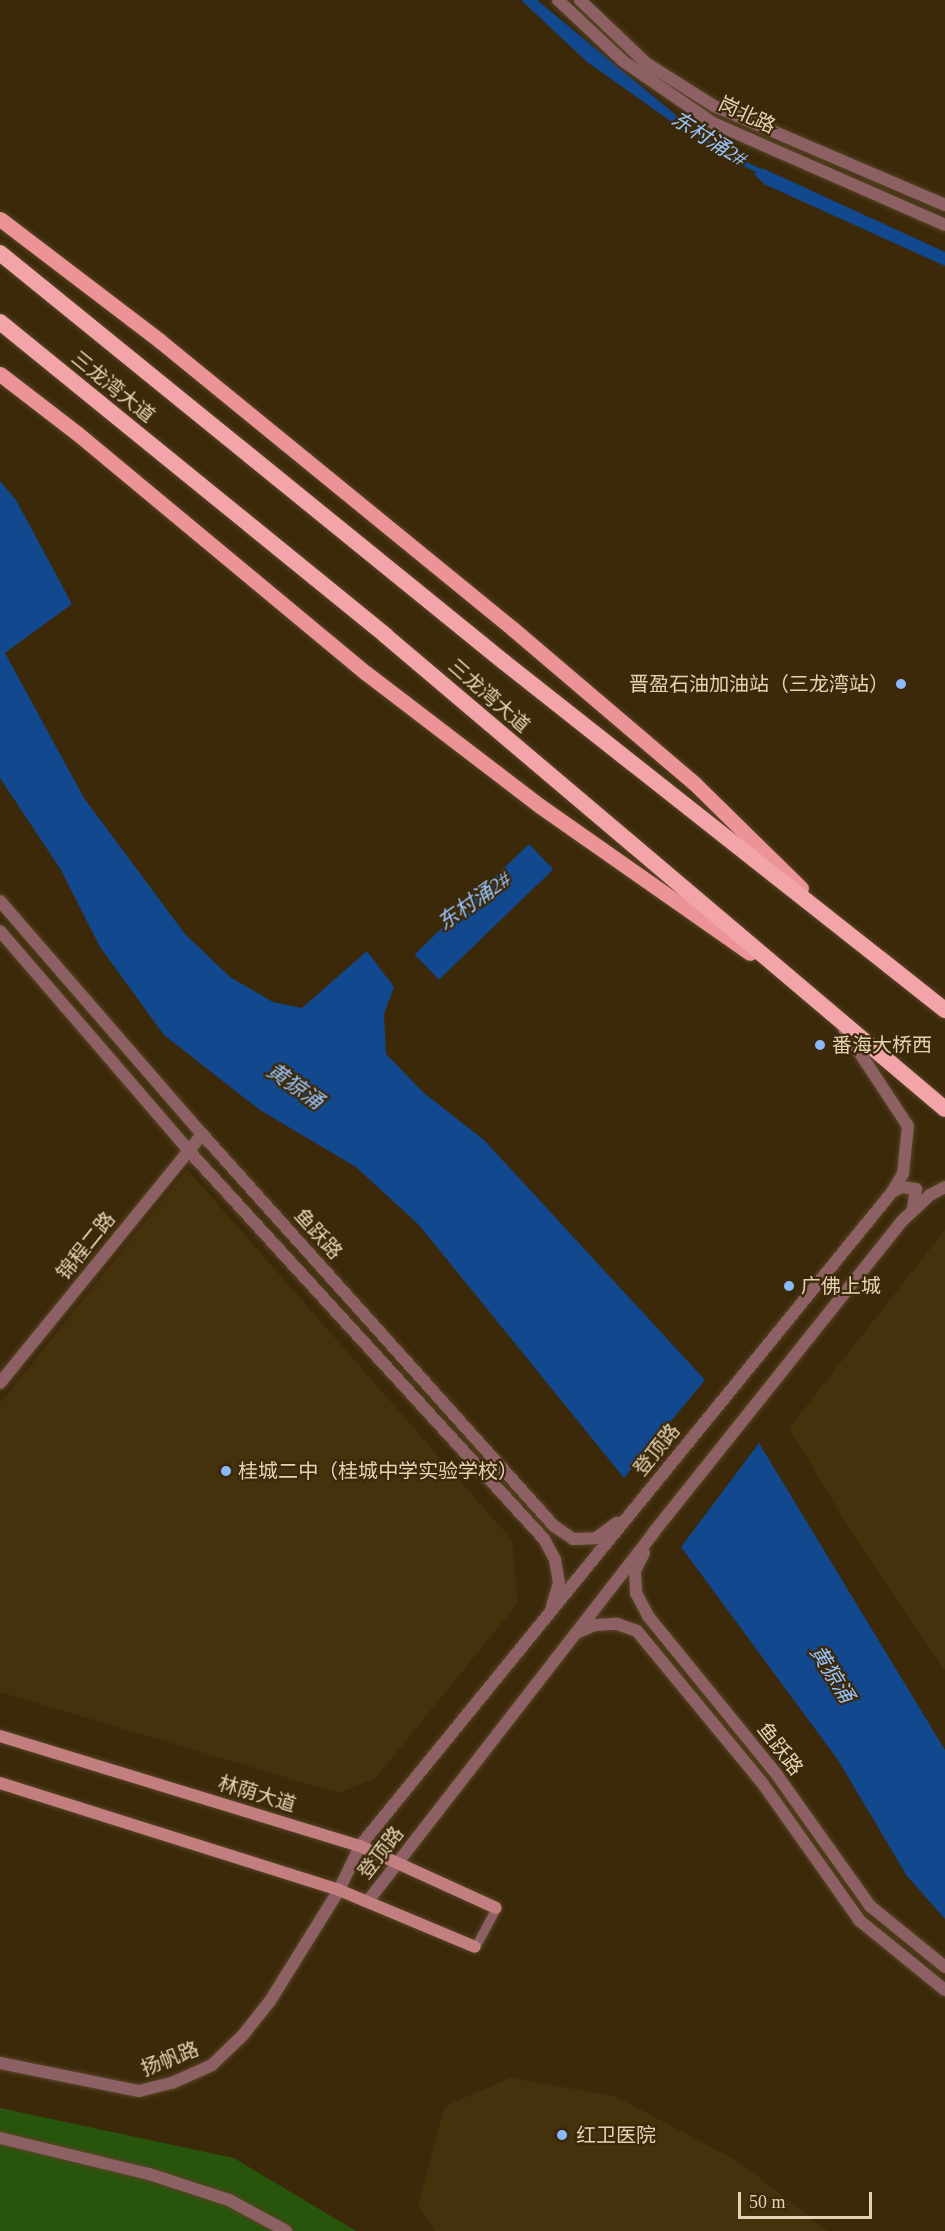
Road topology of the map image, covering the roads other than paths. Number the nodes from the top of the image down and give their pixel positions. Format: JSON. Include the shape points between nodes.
{"nodes":[{"id":1,"x":558,"y":0,"type":"edge"},
{"id":2,"x":580,"y":0,"type":"edge"},
{"id":3,"x":945,"y":205,"type":"edge"},
{"id":4,"x":0,"y":219,"type":"edge"},
{"id":5,"x":945,"y":225,"type":"edge"},
{"id":6,"x":0,"y":253,"type":"edge"},
{"id":7,"x":0,"y":322,"type":"edge"},
{"id":8,"x":0,"y":374,"type":"edge"},
{"id":9,"x":0,"y":901,"type":"edge"},
{"id":10,"x":824,"y":912,"type":"junction"},
{"id":11,"x":0,"y":931,"type":"edge"},
{"id":12,"x":800,"y":987,"type":"junction"},
{"id":13,"x":928,"y":996,"type":"junction"},
{"id":14,"x":945,"y":1002,"type":"edge"},
{"id":15,"x":945,"y":1010,"type":"edge"},
{"id":16,"x":838,"y":1021,"type":"junction"},
{"id":17,"x":945,"y":1109,"type":"edge"},
{"id":18,"x":202,"y":1134,"type":"junction"},
{"id":19,"x":189,"y":1151,"type":"junction"},
{"id":20,"x":945,"y":1187,"type":"edge"},
{"id":21,"x":892,"y":1192,"type":"junction"},
{"id":22,"x":913,"y":1208,"type":"junction"},
{"id":23,"x":0,"y":1383,"type":"edge"},
{"id":24,"x":628,"y":1516,"type":"junction"},
{"id":25,"x":653,"y":1533,"type":"junction"},
{"id":26,"x":551,"y":1612,"type":"junction"},
{"id":27,"x":575,"y":1633,"type":"junction"},
{"id":28,"x":0,"y":1736,"type":"edge"},
{"id":29,"x":0,"y":1783,"type":"edge"},
{"id":30,"x":360,"y":1846,"type":"junction"},
{"id":31,"x":398,"y":1864,"type":"junction"},
{"id":32,"x":339,"y":1890,"type":"junction"},
{"id":33,"x":368,"y":1901,"type":"junction"},
{"id":34,"x":496,"y":1908,"type":"joint"},
{"id":35,"x":475,"y":1947,"type":"joint"},
{"id":36,"x":945,"y":1966,"type":"edge"},
{"id":37,"x":945,"y":1990,"type":"edge"},
{"id":38,"x":0,"y":2063,"type":"edge"},
{"id":39,"x":0,"y":2138,"type":"edge"},
{"id":40,"x":286,"y":2231,"type":"edge"}],
"edges":[{"from":1,"to":5,"type":"street","name":"岗北路","via":[[623,61],[713,123]]},
{"from":2,"to":3,"type":"street","name":"岗北路","via":[[646,63],[714,106]]},
{"from":4,"to":10,"type":"main road","via":[[160,341],[513,629],[694,783]]},
{"from":6,"to":10,"type":"highway","name":"三龙湾大道","via":[[504,662]]},
{"from":7,"to":12,"type":"highway","name":"三龙湾大道","via":[[386,636]]},
{"from":8,"to":12,"type":"main road","via":[[385,687],[540,806]]},
{"from":9,"to":18,"type":"street","name":"鱼跃路"},
{"from":10,"to":13,"type":"highway","name":"三龙湾大道"},
{"from":11,"to":19,"type":"street","name":"鱼跃路"},
{"from":12,"to":16,"type":"highway","name":"三龙湾大道"},
{"from":13,"to":14,"type":"street"},
{"from":13,"to":15,"type":"highway","name":"三龙湾大道"},
{"from":16,"to":17,"type":"highway","name":"三龙湾大道"},
{"from":16,"to":21,"type":"street","name":"登顶路","via":[[908,1126],[903,1174]]},
{"from":18,"to":19,"type":"street","name":"锦程二路"},
{"from":18,"to":24,"type":"street","name":"鱼跃路","via":[[554,1526],[573,1539],[596,1538]]},
{"from":19,"to":23,"type":"street","name":"锦程二路"},
{"from":19,"to":26,"type":"street","name":"鱼跃路","via":[[544,1539],[555,1560],[559,1583]]},
{"from":20,"to":22,"type":"street","name":"登顶路"},
{"from":21,"to":22,"type":"street","via":[[902,1187],[916,1190]]},
{"from":21,"to":24,"type":"street","name":"登顶路"},
{"from":22,"to":25,"type":"street","name":"登顶路"},
{"from":24,"to":26,"type":"street","name":"登顶路"},
{"from":25,"to":27,"type":"street","name":"登顶路"},
{"from":25,"to":36,"type":"street","name":"鱼跃路","via":[[635,1570],[636,1593],[648,1616],[777,1775],[870,1906]]},
{"from":26,"to":30,"type":"street","name":"登顶路"},
{"from":27,"to":31,"type":"street","name":"登顶路"},
{"from":27,"to":37,"type":"street","name":"鱼跃路","via":[[595,1625],[617,1624],[638,1631],[763,1784],[860,1921]]},
{"from":28,"to":30,"type":"main road","name":"林荫大道"},
{"from":29,"to":32,"type":"main road"},
{"from":30,"to":31,"type":"main road","name":"林荫大道"},
{"from":30,"to":32,"type":"street","name":"登顶路"},
{"from":31,"to":33,"type":"street","name":"登顶路"},
{"from":31,"to":34,"type":"main road","name":"林荫大道"},
{"from":32,"to":33,"type":"main road"},
{"from":32,"to":38,"type":"street","name":"扬帆路","via":[[270,2001],[212,2065],[172,2083],[140,2091]]},
{"from":33,"to":35,"type":"main road"},
{"from":34,"to":35,"type":"lane"},
{"from":39,"to":40,"type":"street","via":[[149,2174],[229,2200]]}]}
